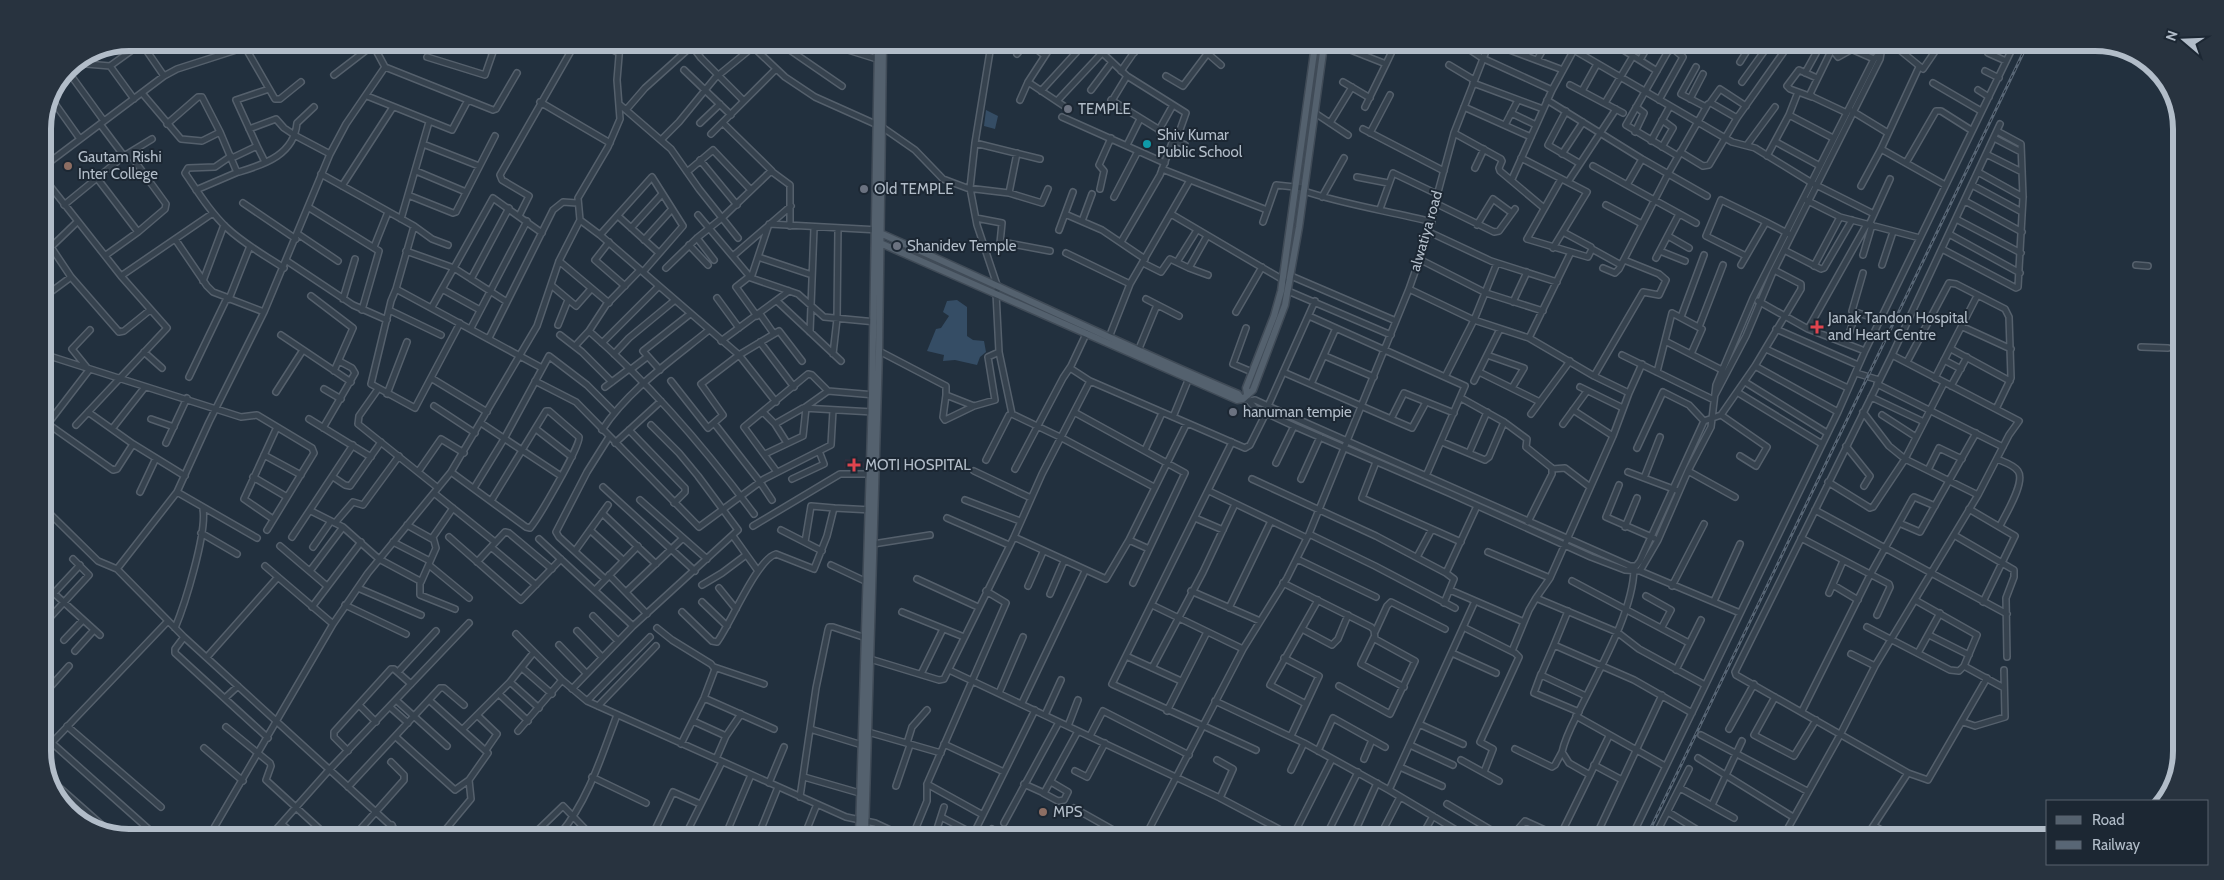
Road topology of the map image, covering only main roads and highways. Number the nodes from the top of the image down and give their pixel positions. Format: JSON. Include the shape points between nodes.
{"nodes":[{"id":1,"x":878,"y":51,"type":"edge"},
{"id":2,"x":883,"y":51,"type":"edge"},
{"id":3,"x":1314,"y":51,"type":"edge"},
{"id":4,"x":1323,"y":51,"type":"edge"},
{"id":5,"x":879,"y":126,"type":"junction"},
{"id":6,"x":878,"y":231,"type":"junction"},
{"id":7,"x":880,"y":243,"type":"junction"},
{"id":8,"x":997,"y":290,"type":"junction"},
{"id":9,"x":876,"y":322,"type":"junction"},
{"id":10,"x":1107,"y":340,"type":"junction"},
{"id":11,"x":1268,"y":340,"type":"junction"},
{"id":12,"x":874,"y":395,"type":"junction"},
{"id":13,"x":1245,"y":398,"type":"junction"},
{"id":14,"x":871,"y":510,"type":"junction"},
{"id":15,"x":863,"y":794,"type":"junction"},
{"id":16,"x":863,"y":820,"type":"junction"},
{"id":17,"x":861,"y":829,"type":"edge"},
{"id":18,"x":864,"y":829,"type":"edge"}],
"edges":[{"from":1,"to":5,"type":"main road"},
{"from":2,"to":5,"type":"main road"},
{"from":3,"to":11,"type":"main road","via":[[1282,280]]},
{"from":4,"to":11,"type":"main road","via":[[1286,305]]},
{"from":5,"to":6,"type":"main road"},
{"from":6,"to":7,"type":"main road"},
{"from":6,"to":8,"type":"main road"},
{"from":6,"to":9,"type":"main road"},
{"from":7,"to":8,"type":"main road"},
{"from":7,"to":9,"type":"main road"},
{"from":8,"to":10,"type":"main road"},
{"from":9,"to":12,"type":"main road"},
{"from":9,"to":12,"type":"main road","via":[[879,351]]},
{"from":10,"to":13,"type":"main road"},
{"from":10,"to":13,"type":"main road","via":[[1237,400]]},
{"from":11,"to":13,"type":"main road","via":[[1252,372]]},
{"from":11,"to":13,"type":"main road","via":[[1253,390]]},
{"from":12,"to":14,"type":"main road"},
{"from":14,"to":15,"type":"main road"},
{"from":14,"to":15,"type":"main road","via":[[868,732]]},
{"from":15,"to":16,"type":"main road"},
{"from":16,"to":17,"type":"main road"},
{"from":16,"to":18,"type":"main road"}]}
